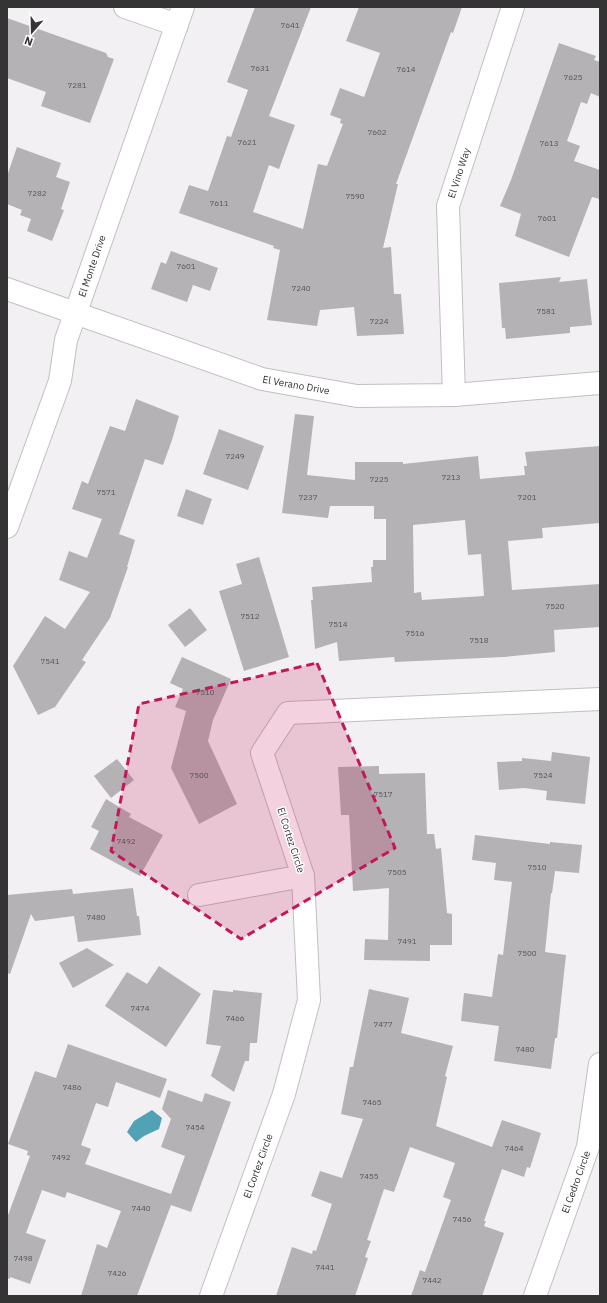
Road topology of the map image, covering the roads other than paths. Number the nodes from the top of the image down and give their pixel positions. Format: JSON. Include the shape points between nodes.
{"nodes":[{"id":1,"x":126,"y":7,"type":"edge"},
{"id":2,"x":513,"y":7,"type":"edge"},
{"id":3,"x":180,"y":16,"type":"edge"},
{"id":4,"x":7,"y":289,"type":"edge"},
{"id":5,"x":75,"y":313,"type":"junction"},
{"id":6,"x":600,"y":383,"type":"edge"},
{"id":7,"x":454,"y":395,"type":"junction"},
{"id":8,"x":7,"y":527,"type":"edge"},
{"id":9,"x":600,"y":699,"type":"edge"},
{"id":10,"x":303,"y":876,"type":"junction"},
{"id":11,"x":199,"y":895,"type":"dead end"},
{"id":12,"x":600,"y":1064,"type":"edge"},
{"id":13,"x":211,"y":1296,"type":"edge"},
{"id":14,"x":535,"y":1296,"type":"edge"}],
"edges":[{"from":1,"to":3,"type":"street"},
{"from":2,"to":7,"type":"street","name":"El Vino Way","via":[[448,206]]},
{"from":3,"to":5,"type":"street","name":"El Monte Drive"},
{"from":4,"to":5,"type":"street","name":"El Verano Drive"},
{"from":5,"to":7,"type":"street","name":"El Verano Drive","via":[[262,379],[357,396]]},
{"from":5,"to":8,"type":"street","name":"El Monte Drive","via":[[66,340],[60,381]]},
{"from":6,"to":7,"type":"street","name":"El Verano Drive"},
{"from":9,"to":10,"type":"street","name":"El Cortez Circle","via":[[288,713],[262,753]]},
{"from":10,"to":11,"type":"street"},
{"from":10,"to":13,"type":"street","name":"El Cortez Circle","via":[[309,1000],[284,1094]]},
{"from":12,"to":14,"type":"street","name":"El Cedro Circle","via":[[588,1147]]}]}
